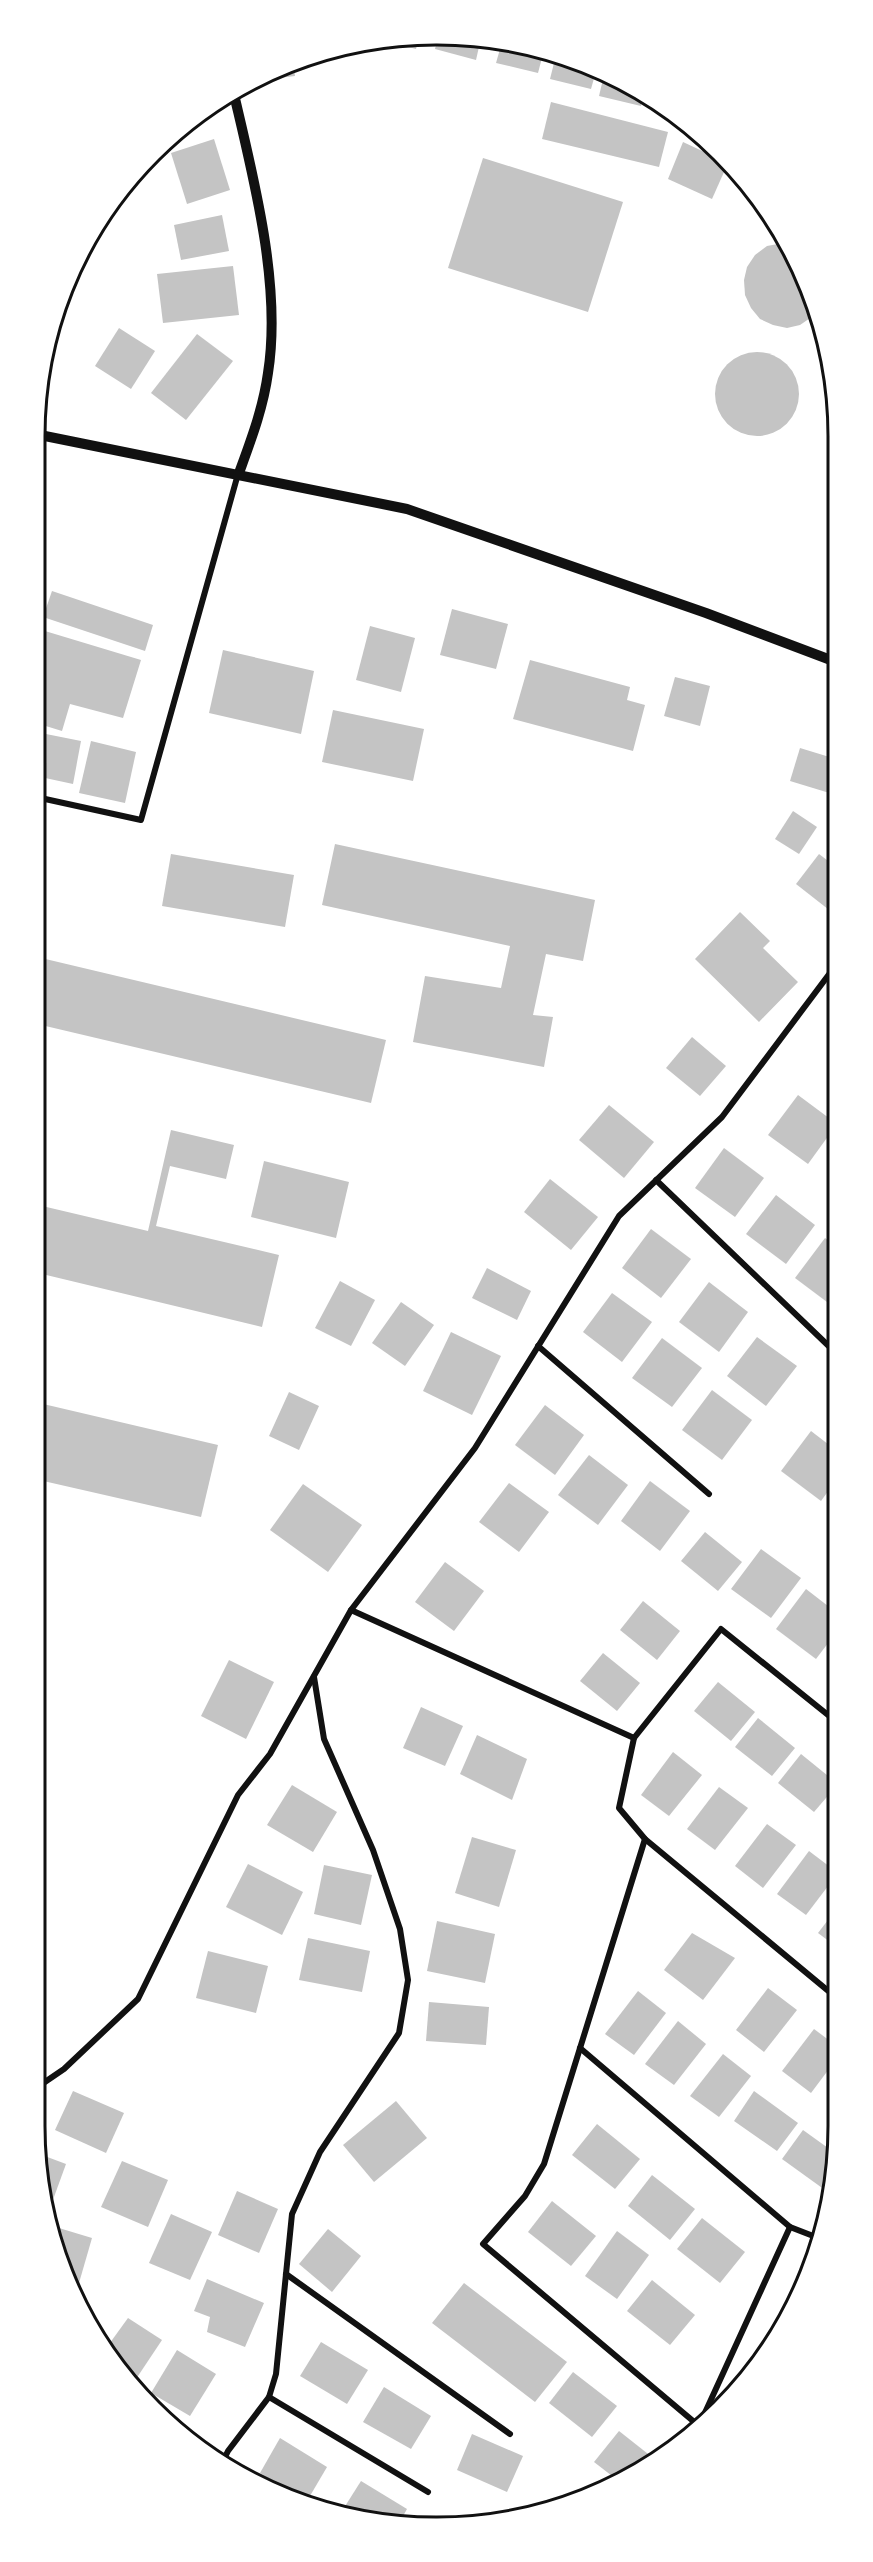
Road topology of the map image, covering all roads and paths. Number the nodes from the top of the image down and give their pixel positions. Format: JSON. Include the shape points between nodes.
{"nodes":[{"id":1,"x":236,"y":100,"type":"edge"},
{"id":2,"x":45,"y":436,"type":"edge"},
{"id":3,"x":239,"y":474,"type":"junction"},
{"id":4,"x":828,"y":659,"type":"edge"},
{"id":5,"x":45,"y":799,"type":"edge"},
{"id":6,"x":828,"y":976,"type":"edge"},
{"id":7,"x":656,"y":1180,"type":"junction"},
{"id":8,"x":828,"y":1345,"type":"edge"},
{"id":9,"x":538,"y":1346,"type":"junction"},
{"id":10,"x":708,"y":1494,"type":"dead end"},
{"id":11,"x":351,"y":1610,"type":"junction"},
{"id":12,"x":314,"y":1677,"type":"junction"},
{"id":13,"x":828,"y":1716,"type":"edge"},
{"id":14,"x":634,"y":1737,"type":"junction"},
{"id":15,"x":645,"y":1839,"type":"junction"},
{"id":16,"x":828,"y":1991,"type":"edge"},
{"id":17,"x":580,"y":2048,"type":"junction"},
{"id":18,"x":45,"y":2082,"type":"edge"},
{"id":19,"x":790,"y":2228,"type":"junction"},
{"id":20,"x":812,"y":2236,"type":"edge"},
{"id":21,"x":286,"y":2274,"type":"junction"},
{"id":22,"x":269,"y":2397,"type":"junction"},
{"id":23,"x":707,"y":2408,"type":"edge"},
{"id":24,"x":692,"y":2422,"type":"edge"},
{"id":25,"x":510,"y":2434,"type":"dead end"},
{"id":26,"x":226,"y":2455,"type":"edge"},
{"id":27,"x":428,"y":2492,"type":"dead end"}],
"edges":[{"from":1,"to":3,"type":"street","via":[[258,195],[271,305],[268,371],[259,420]]},
{"from":2,"to":3,"type":"street"},
{"from":3,"to":4,"type":"street","via":[[407,509]]},
{"from":3,"to":5,"type":"street","via":[[141,820]]},
{"from":6,"to":7,"type":"street","via":[[722,1117]]},
{"from":7,"to":8,"type":"street"},
{"from":7,"to":9,"type":"street","via":[[618,1216]]},
{"from":9,"to":10,"type":"street"},
{"from":9,"to":11,"type":"street","via":[[475,1448]]},
{"from":11,"to":12,"type":"street"},
{"from":11,"to":14,"type":"street"},
{"from":12,"to":18,"type":"street","via":[[270,1754],[238,1795],[138,1999]]},
{"from":12,"to":21,"type":"street","via":[[324,1739],[373,1850],[400,1929],[408,1980],[399,2033],[320,2152],[292,2214]]},
{"from":13,"to":14,"type":"street","via":[[721,1629]]},
{"from":14,"to":15,"type":"street","via":[[619,1808]]},
{"from":15,"to":16,"type":"street"},
{"from":15,"to":17,"type":"street"},
{"from":17,"to":19,"type":"street"},
{"from":17,"to":24,"type":"street","via":[[544,2164],[525,2196],[483,2244]]},
{"from":19,"to":20,"type":"street"},
{"from":19,"to":23,"type":"street"},
{"from":21,"to":22,"type":"street","via":[[276,2374]]},
{"from":21,"to":25,"type":"street"},
{"from":22,"to":26,"type":"street"},
{"from":22,"to":27,"type":"street"}]}
